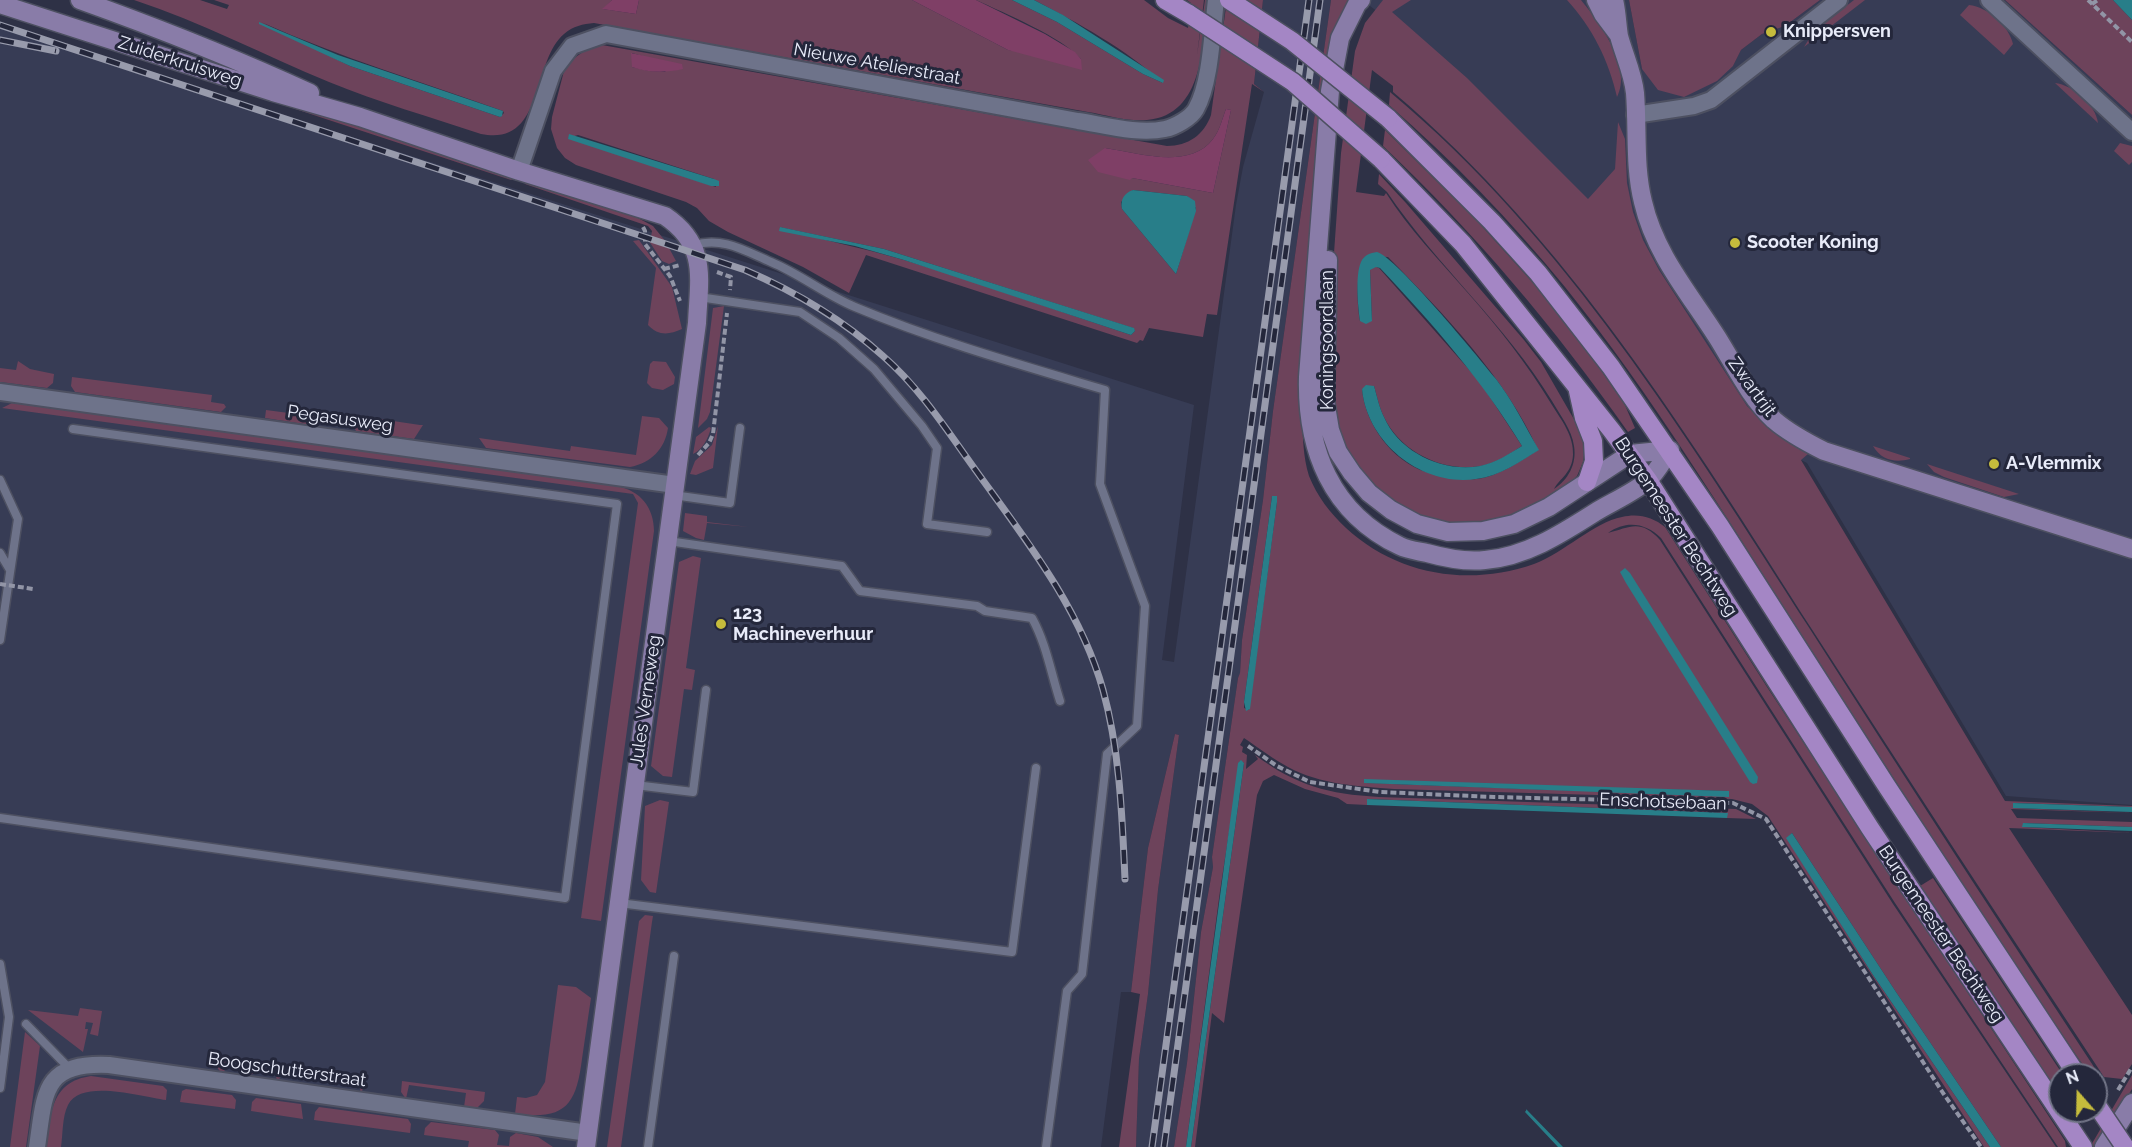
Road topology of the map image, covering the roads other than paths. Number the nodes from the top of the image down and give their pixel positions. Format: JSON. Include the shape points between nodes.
{"nodes":[{"id":1,"x":79,"y":0,"type":"edge"},
{"id":2,"x":1165,"y":0,"type":"edge"},
{"id":3,"x":1216,"y":0,"type":"edge"},
{"id":4,"x":1229,"y":0,"type":"edge"},
{"id":5,"x":1360,"y":0,"type":"edge"},
{"id":6,"x":1376,"y":0,"type":"edge"},
{"id":7,"x":1596,"y":0,"type":"edge"},
{"id":8,"x":1614,"y":0,"type":"edge"},
{"id":9,"x":1839,"y":0,"type":"edge"},
{"id":10,"x":1989,"y":0,"type":"edge"},
{"id":11,"x":0,"y":4,"type":"edge"},
{"id":12,"x":38,"y":8,"type":"edge"},
{"id":13,"x":72,"y":27,"type":"junction"},
{"id":14,"x":1619,"y":36,"type":"junction"},
{"id":15,"x":1635,"y":115,"type":"junction"},
{"id":16,"x":360,"y":117,"type":"junction"},
{"id":17,"x":2132,"y":132,"type":"edge"},
{"id":18,"x":519,"y":171,"type":"junction"},
{"id":19,"x":695,"y":250,"type":"junction"},
{"id":20,"x":698,"y":297,"type":"junction"},
{"id":21,"x":1577,"y":386,"type":"junction"},
{"id":22,"x":0,"y":392,"type":"edge"},
{"id":23,"x":740,"y":428,"type":"dead end"},
{"id":24,"x":73,"y":429,"type":"dead end"},
{"id":25,"x":1670,"y":450,"type":"junction"},
{"id":26,"x":1630,"y":454,"type":"junction"},
{"id":27,"x":0,"y":480,"type":"edge"},
{"id":28,"x":1648,"y":480,"type":"junction"},
{"id":29,"x":1587,"y":482,"type":"junction"},
{"id":30,"x":674,"y":490,"type":"junction"},
{"id":31,"x":987,"y":532,"type":"dead end"},
{"id":32,"x":667,"y":541,"type":"junction"},
{"id":33,"x":2132,"y":549,"type":"edge"},
{"id":34,"x":0,"y":553,"type":"edge"},
{"id":35,"x":10,"y":571,"type":"junction"},
{"id":36,"x":0,"y":640,"type":"edge"},
{"id":37,"x":706,"y":690,"type":"dead end"},
{"id":38,"x":1060,"y":700,"type":"dead end"},
{"id":39,"x":1036,"y":768,"type":"dead end"},
{"id":40,"x":634,"y":785,"type":"junction"},
{"id":41,"x":0,"y":818,"type":"edge"},
{"id":42,"x":619,"y":903,"type":"junction"},
{"id":43,"x":674,"y":956,"type":"dead end"},
{"id":44,"x":0,"y":964,"type":"edge"},
{"id":45,"x":26,"y":1024,"type":"dead end"},
{"id":46,"x":2069,"y":1063,"type":"edge"},
{"id":47,"x":69,"y":1068,"type":"junction"},
{"id":48,"x":0,"y":1088,"type":"edge"},
{"id":49,"x":2132,"y":1103,"type":"edge"},
{"id":50,"x":2108,"y":1122,"type":"edge"},
{"id":51,"x":587,"y":1140,"type":"edge"},
{"id":52,"x":2079,"y":1141,"type":"edge"},
{"id":53,"x":37,"y":1147,"type":"edge"},
{"id":54,"x":648,"y":1147,"type":"edge"},
{"id":55,"x":1046,"y":1147,"type":"edge"},
{"id":56,"x":2104,"y":1147,"type":"edge"},
{"id":57,"x":2125,"y":1147,"type":"edge"}],
"edges":[{"from":1,"to":13,"type":"street"},
{"from":1,"to":16,"type":"street","name":"Zuiderkruisweg","via":[[233,58]]},
{"from":2,"to":21,"type":"main road","name":"Burgemeester Bechtweg","bridge":true,"via":[[1293,82],[1381,159],[1463,244]]},
{"from":3,"to":18,"type":"street","name":"Nieuwe Atelierstraat","via":[[1205,88],[1195,112],[1166,129],[1130,130],[606,34],[572,46],[553,71]]},
{"from":4,"to":25,"type":"main road","name":"Burgemeester Bechtweg","bridge":true,"via":[[1292,41],[1388,117],[1492,222],[1539,273]]},
{"from":5,"to":28,"type":"street","name":"Koningsoordlaan","via":[[1340,38],[1330,91],[1308,376],[1312,435],[1332,487],[1373,530],[1401,547],[1442,558],[1486,560],[1527,550],[1566,531]]},
{"from":6,"to":29,"type":"street","name":"Koningsoordlaan","via":[[1365,12],[1352,40],[1339,94],[1329,244],[1325,400],[1338,452],[1369,493],[1391,510],[1417,524],[1448,532],[1483,531],[1514,524]]},
{"from":7,"to":14,"type":"street","name":"Zwartrijt"},
{"from":8,"to":14,"type":"street","name":"Zwartrijt"},
{"from":9,"to":15,"type":"street","via":[[1711,100]]},
{"from":10,"to":17,"type":"street"},
{"from":11,"to":12,"type":"street","name":"Zuiderkruisweg"},
{"from":12,"to":13,"type":"street","name":"Zuiderkruisweg"},
{"from":13,"to":16,"type":"street","name":"Zuiderkruisweg"},
{"from":14,"to":15,"type":"street","name":"Zwartrijt","via":[[1632,74]]},
{"from":15,"to":33,"type":"street","name":"Zwartrijt","via":[[1638,175],[1654,237],[1668,266],[1756,400],[1772,418],[1793,435],[1824,451]]},
{"from":16,"to":18,"type":"street","name":"Zuiderkruisweg"},
{"from":18,"to":19,"type":"street","name":"Zuiderkruisweg","via":[[665,216],[678,226]]},
{"from":19,"to":20,"type":"street","name":"Jules Verneweg"},
{"from":19,"to":55,"type":"lane","via":[[708,241],[724,242],[784,268],[852,306],[928,336],[1105,390],[1100,484],[1145,606],[1137,726],[1107,754],[1082,974],[1067,991]]},
{"from":20,"to":30,"type":"street","name":"Jules Verneweg"},
{"from":20,"to":31,"type":"lane","via":[[800,312],[839,338],[895,392],[936,448],[927,524]]},
{"from":21,"to":26,"type":"main road","name":"Burgemeester Bechtweg"},
{"from":21,"to":29,"type":"main road","via":[[1593,441],[1594,461]]},
{"from":22,"to":30,"type":"street","name":"Pegasusweg"},
{"from":23,"to":30,"type":"lane","via":[[730,503]]},
{"from":24,"to":41,"type":"lane","via":[[617,504],[565,898]]},
{"from":25,"to":26,"type":"street","name":"Koningsoordlaan"},
{"from":25,"to":28,"type":"street","name":"Koningsoordlaan"},
{"from":25,"to":46,"type":"main road","name":"Burgemeester Bechtweg"},
{"from":26,"to":28,"type":"main road","name":"Burgemeester Bechtweg"},
{"from":26,"to":29,"type":"street","name":"Koningsoordlaan"},
{"from":27,"to":35,"type":"lane","via":[[18,519]]},
{"from":28,"to":52,"type":"main road","name":"Burgemeester Bechtweg","via":[[1870,828]]},
{"from":30,"to":32,"type":"street","name":"Jules Verneweg"},
{"from":32,"to":38,"type":"lane","via":[[842,566],[860,591],[977,606],[985,611],[1032,618],[1041,633]]},
{"from":32,"to":40,"type":"street","name":"Jules Verneweg"},
{"from":34,"to":35,"type":"lane"},
{"from":35,"to":36,"type":"lane"},
{"from":37,"to":40,"type":"lane","via":[[693,792]]},
{"from":39,"to":42,"type":"lane","via":[[1012,952]]},
{"from":40,"to":42,"type":"street","name":"Jules Verneweg"},
{"from":42,"to":51,"type":"street","name":"Jules Verneweg"},
{"from":43,"to":54,"type":"lane"},
{"from":44,"to":48,"type":"lane","via":[[9,1017]]},
{"from":45,"to":47,"type":"lane"},
{"from":47,"to":51,"type":"street","name":"Boogschutterstraat","via":[[109,1065]]},
{"from":47,"to":53,"type":"street","via":[[53,1079],[44,1097]]},
{"from":49,"to":56,"type":"street"},
{"from":50,"to":57,"type":"main road","bridge":true}]}
